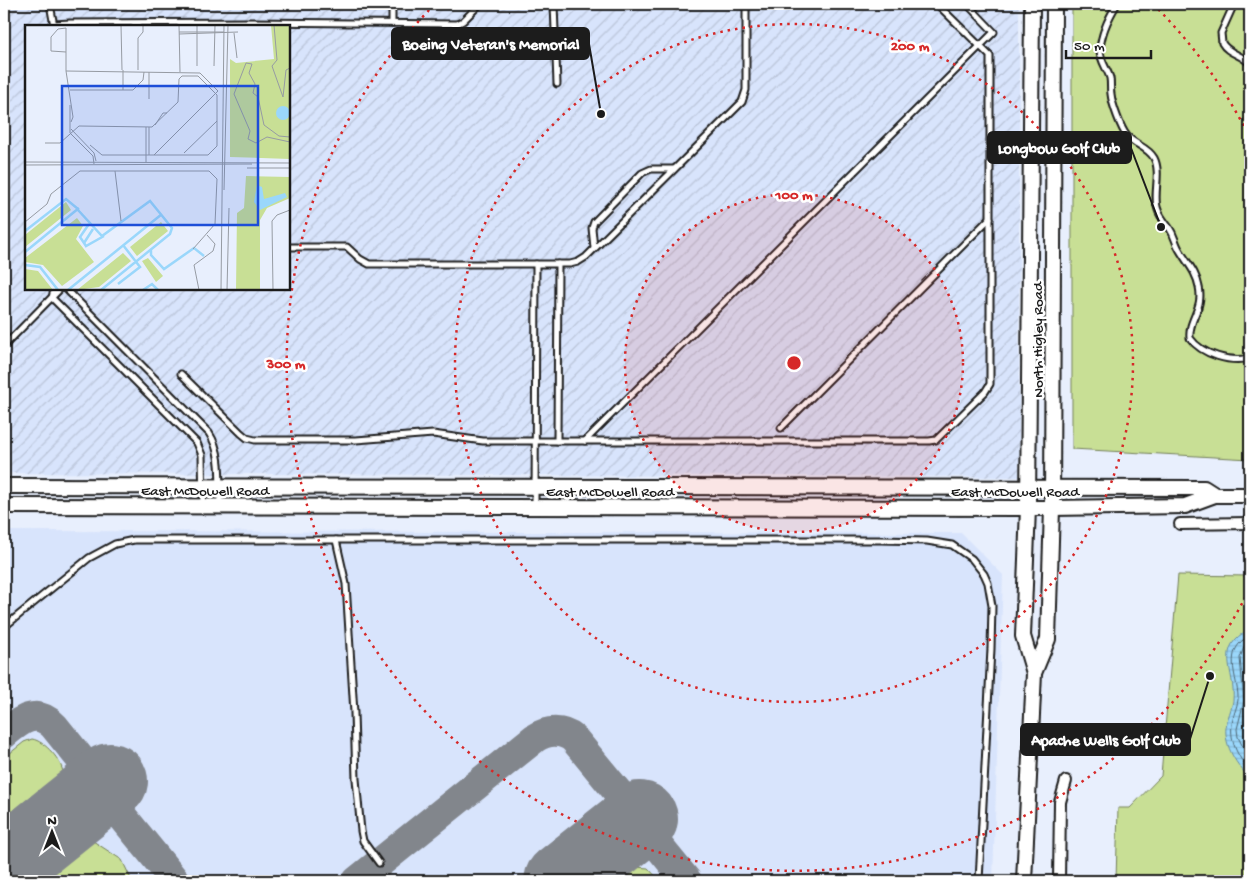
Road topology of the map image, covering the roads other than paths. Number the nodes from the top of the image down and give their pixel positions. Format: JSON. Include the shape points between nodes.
{"nodes":[{"id":1,"x":50,"y":4,"type":"edge"},
{"id":2,"x":392,"y":4,"type":"edge"},
{"id":3,"x":480,"y":4,"type":"edge"},
{"id":4,"x":554,"y":4,"type":"edge"},
{"id":5,"x":746,"y":4,"type":"edge"},
{"id":6,"x":937,"y":4,"type":"edge"},
{"id":7,"x":967,"y":4,"type":"edge"},
{"id":8,"x":1032,"y":4,"type":"edge"},
{"id":9,"x":1054,"y":4,"type":"edge"},
{"id":10,"x":1117,"y":4,"type":"edge"},
{"id":11,"x":1234,"y":4,"type":"edge"},
{"id":12,"x":392,"y":23,"type":"junction"},
{"id":13,"x":54,"y":25,"type":"edge"},
{"id":14,"x":980,"y":46,"type":"junction"},
{"id":15,"x":1250,"y":64,"type":"edge"},
{"id":16,"x":557,"y":84,"type":"dead end"},
{"id":17,"x":674,"y":169,"type":"junction"},
{"id":18,"x":990,"y":218,"type":"junction"},
{"id":19,"x":290,"y":247,"type":"edge"},
{"id":20,"x":594,"y":248,"type":"junction"},
{"id":21,"x":536,"y":264,"type":"junction"},
{"id":22,"x":558,"y":264,"type":"junction"},
{"id":23,"x":54,"y":290,"type":"edge"},
{"id":24,"x":59,"y":290,"type":"edge"},
{"id":25,"x":67,"y":290,"type":"edge"},
{"id":26,"x":52,"y":298,"type":"junction"},
{"id":27,"x":4,"y":346,"type":"edge"},
{"id":28,"x":1250,"y":358,"type":"edge"},
{"id":29,"x":181,"y":374,"type":"dead end"},
{"id":30,"x":781,"y":428,"type":"dead end"},
{"id":31,"x":536,"y":441,"type":"junction"},
{"id":32,"x":558,"y":441,"type":"junction"},
{"id":33,"x":585,"y":441,"type":"junction"},
{"id":34,"x":4,"y":486,"type":"edge"},
{"id":35,"x":203,"y":486,"type":"junction"},
{"id":36,"x":219,"y":486,"type":"junction"},
{"id":37,"x":536,"y":487,"type":"junction"},
{"id":38,"x":1028,"y":487,"type":"junction"},
{"id":39,"x":1052,"y":487,"type":"junction"},
{"id":40,"x":1215,"y":495,"type":"junction"},
{"id":41,"x":1250,"y":495,"type":"edge"},
{"id":42,"x":4,"y":506,"type":"edge"},
{"id":43,"x":203,"y":506,"type":"junction"},
{"id":44,"x":220,"y":506,"type":"junction"},
{"id":45,"x":536,"y":507,"type":"junction"},
{"id":46,"x":1028,"y":508,"type":"junction"},
{"id":47,"x":1052,"y":508,"type":"junction"},
{"id":48,"x":1250,"y":523,"type":"edge"},
{"id":49,"x":1180,"y":524,"type":"dead end"},
{"id":50,"x":336,"y":540,"type":"junction"},
{"id":51,"x":4,"y":627,"type":"edge"},
{"id":52,"x":1034,"y":672,"type":"junction"},
{"id":53,"x":1066,"y":781,"type":"dead end"},
{"id":54,"x":379,"y":863,"type":"dead end"},
{"id":55,"x":979,"y":881,"type":"edge"},
{"id":56,"x":1024,"y":881,"type":"edge"},
{"id":57,"x":1059,"y":881,"type":"edge"}],
"edges":[{"from":1,"to":13,"type":"lane"},
{"from":2,"to":12,"type":"lane"},
{"from":3,"to":12,"type":"lane","via":[[457,24]]},
{"from":4,"to":16,"type":"lane"},
{"from":5,"to":17,"type":"lane","via":[[744,98]]},
{"from":6,"to":14,"type":"lane"},
{"from":7,"to":14,"type":"lane","via":[[994,32]]},
{"from":8,"to":38,"type":"main road","name":"North Higley Road"},
{"from":9,"to":39,"type":"main road","name":"North Higley Road"},
{"from":10,"to":28,"type":"lane","via":[[1106,25],[1100,50],[1101,61],[1110,78],[1112,97],[1124,131],[1154,158],[1156,205],[1200,287],[1199,308],[1191,325],[1190,338],[1200,348],[1224,359]]},
{"from":11,"to":15,"type":"lane","via":[[1221,33],[1222,43]]},
{"from":12,"to":13,"type":"lane"},
{"from":14,"to":18,"type":"lane","via":[[990,56]]},
{"from":14,"to":33,"type":"lane"},
{"from":17,"to":20,"type":"lane"},
{"from":17,"to":20,"type":"lane","via":[[651,169],[642,173],[594,222]]},
{"from":18,"to":30,"type":"lane"},
{"from":18,"to":33,"type":"lane","via":[[990,384],[936,440]]},
{"from":19,"to":21,"type":"lane","via":[[347,247],[369,264]]},
{"from":20,"to":22,"type":"lane","via":[[578,262]]},
{"from":21,"to":22,"type":"lane"},
{"from":21,"to":31,"type":"lane"},
{"from":22,"to":32,"type":"lane"},
{"from":23,"to":26,"type":"lane"},
{"from":24,"to":26,"type":"lane"},
{"from":25,"to":36,"type":"lane","via":[[210,432],[218,454]]},
{"from":26,"to":27,"type":"lane"},
{"from":26,"to":35,"type":"lane","via":[[197,443],[202,456]]},
{"from":29,"to":31,"type":"lane","via":[[250,439],[356,440],[433,434],[476,440]]},
{"from":31,"to":32,"type":"lane"},
{"from":31,"to":37,"type":"lane"},
{"from":32,"to":33,"type":"lane"},
{"from":34,"to":35,"type":"main road","name":"East McDowell Road"},
{"from":35,"to":36,"type":"main road","name":"East McDowell Road"},
{"from":35,"to":43,"type":"lane"},
{"from":36,"to":37,"type":"main road","name":"East McDowell Road"},
{"from":36,"to":44,"type":"lane"},
{"from":37,"to":38,"type":"main road","name":"East McDowell Road"},
{"from":37,"to":45,"type":"lane"},
{"from":38,"to":39,"type":"main road","name":"East McDowell Road"},
{"from":38,"to":46,"type":"main road","name":"North Higley Road"},
{"from":39,"to":40,"type":"main road","name":"East McDowell Road","via":[[1204,488]]},
{"from":39,"to":47,"type":"main road","name":"North Higley Road"},
{"from":40,"to":41,"type":"main road","name":"East McDowell Road"},
{"from":40,"to":47,"type":"main road","name":"East McDowell Road","via":[[1185,506]]},
{"from":42,"to":43,"type":"main road","name":"East McDowell Road"},
{"from":43,"to":44,"type":"main road","name":"East McDowell Road"},
{"from":44,"to":45,"type":"main road","name":"East McDowell Road"},
{"from":45,"to":46,"type":"main road","name":"East McDowell Road"},
{"from":46,"to":47,"type":"main road","name":"East McDowell Road"},
{"from":46,"to":52,"type":"main road","name":"North Higley Road","via":[[1023,636]]},
{"from":47,"to":52,"type":"main road","name":"North Higley Road","via":[[1048,639]]},
{"from":48,"to":49,"type":"street"},
{"from":50,"to":51,"type":"lane","via":[[144,539],[115,544],[89,558]]},
{"from":50,"to":54,"type":"lane","via":[[346,584],[361,831],[363,841]]},
{"from":50,"to":55,"type":"lane","via":[[927,540],[952,545],[972,559],[984,574],[991,599]]},
{"from":52,"to":56,"type":"main road","name":"North Higley Road"},
{"from":53,"to":57,"type":"street","via":[[1060,802]]}]}
